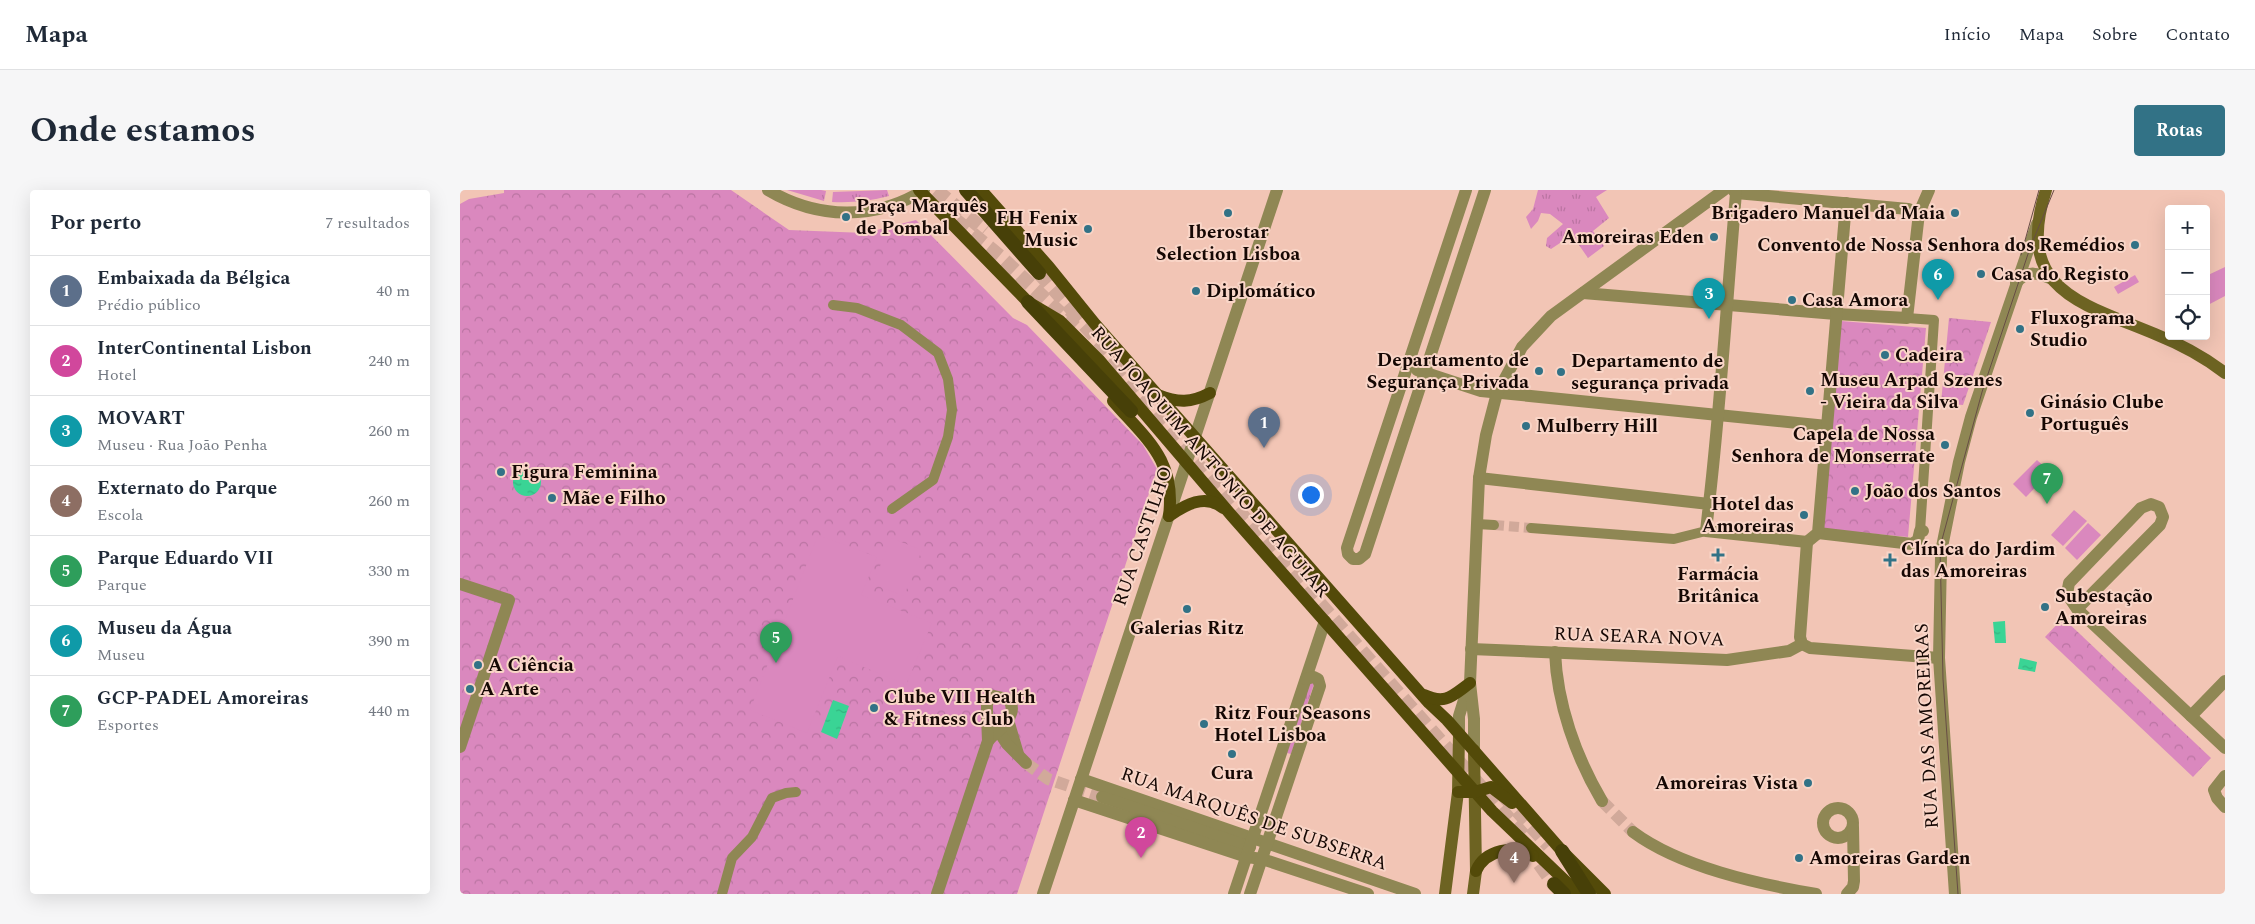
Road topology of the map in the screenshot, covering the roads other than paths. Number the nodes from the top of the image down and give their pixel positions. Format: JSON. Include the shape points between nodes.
{"nodes":[{"id":1,"x":768,"y":190,"type":"edge"},
{"id":2,"x":966,"y":190,"type":"edge"},
{"id":3,"x":981,"y":190,"type":"edge"},
{"id":4,"x":1277,"y":190,"type":"edge"},
{"id":5,"x":1466,"y":190,"type":"edge"},
{"id":6,"x":1485,"y":190,"type":"edge"},
{"id":7,"x":1929,"y":190,"type":"edge"},
{"id":8,"x":2046,"y":190,"type":"edge"},
{"id":9,"x":922,"y":191,"type":"edge"},
{"id":10,"x":1731,"y":191,"type":"edge"},
{"id":11,"x":1846,"y":203,"type":"junction"},
{"id":12,"x":1919,"y":212,"type":"junction"},
{"id":13,"x":2037,"y":224,"type":"junction"},
{"id":14,"x":1039,"y":273,"type":"tunnel mouth"},
{"id":15,"x":2054,"y":280,"type":"junction"},
{"id":16,"x":2016,"y":282,"type":"junction"},
{"id":17,"x":1583,"y":292,"type":"junction"},
{"id":18,"x":1028,"y":302,"type":"junction"},
{"id":19,"x":834,"y":305,"type":"dead end"},
{"id":20,"x":1726,"y":305,"type":"junction"},
{"id":21,"x":1836,"y":314,"type":"junction"},
{"id":22,"x":1907,"y":318,"type":"junction"},
{"id":23,"x":1407,"y":366,"type":"junction"},
{"id":24,"x":1425,"y":372,"type":"junction"},
{"id":25,"x":2225,"y":373,"type":"edge"},
{"id":26,"x":1210,"y":393,"type":"junction"},
{"id":27,"x":1497,"y":393,"type":"junction"},
{"id":28,"x":1156,"y":395,"type":"junction"},
{"id":29,"x":1131,"y":411,"type":"dead end"},
{"id":30,"x":1720,"y":415,"type":"junction"},
{"id":31,"x":1827,"y":426,"type":"junction"},
{"id":32,"x":1140,"y":431,"type":"junction"},
{"id":33,"x":1195,"y":439,"type":"junction"},
{"id":34,"x":1168,"y":442,"type":"junction"},
{"id":35,"x":1187,"y":464,"type":"junction"},
{"id":36,"x":1479,"y":478,"type":"junction"},
{"id":37,"x":1709,"y":504,"type":"junction"},
{"id":38,"x":892,"y":509,"type":"dead end"},
{"id":39,"x":1169,"y":516,"type":"junction"},
{"id":40,"x":1232,"y":516,"type":"junction"},
{"id":41,"x":1477,"y":524,"type":"junction"},
{"id":42,"x":1494,"y":525,"type":"tunnel mouth"},
{"id":43,"x":1531,"y":528,"type":"tunnel mouth"},
{"id":44,"x":1706,"y":531,"type":"junction"},
{"id":45,"x":1818,"y":533,"type":"junction"},
{"id":46,"x":1934,"y":539,"type":"junction"},
{"id":47,"x":1806,"y":542,"type":"junction"},
{"id":48,"x":460,"y":584,"type":"edge"},
{"id":49,"x":2077,"y":609,"type":"junction"},
{"id":50,"x":1325,"y":621,"type":"junction"},
{"id":51,"x":1802,"y":644,"type":"junction"},
{"id":52,"x":1471,"y":649,"type":"junction"},
{"id":53,"x":1556,"y":652,"type":"junction"},
{"id":54,"x":1939,"y":658,"type":"junction"},
{"id":55,"x":1306,"y":679,"type":"junction"},
{"id":56,"x":2225,"y":681,"type":"edge"},
{"id":57,"x":1470,"y":682,"type":"junction"},
{"id":58,"x":1419,"y":692,"type":"junction"},
{"id":59,"x":2190,"y":716,"type":"junction"},
{"id":60,"x":998,"y":722,"type":"junction"},
{"id":61,"x":1459,"y":734,"type":"junction"},
{"id":62,"x":988,"y":742,"type":"junction"},
{"id":63,"x":460,"y":747,"type":"edge"},
{"id":64,"x":2225,"y":748,"type":"edge"},
{"id":65,"x":1474,"y":750,"type":"junction"},
{"id":66,"x":1280,"y":756,"type":"junction"},
{"id":67,"x":1022,"y":759,"type":"tunnel mouth"},
{"id":68,"x":1294,"y":761,"type":"junction"},
{"id":69,"x":1459,"y":773,"type":"junction"},
{"id":70,"x":2225,"y":776,"type":"edge"},
{"id":71,"x":1081,"y":779,"type":"junction"},
{"id":72,"x":796,"y":792,"type":"dead end"},
{"id":73,"x":1458,"y":792,"type":"junction"},
{"id":74,"x":1475,"y":792,"type":"junction"},
{"id":75,"x":1102,"y":797,"type":"tunnel mouth"},
{"id":76,"x":1074,"y":800,"type":"junction"},
{"id":77,"x":1602,"y":801,"type":"tunnel mouth"},
{"id":78,"x":2225,"y":807,"type":"edge"},
{"id":79,"x":1853,"y":822,"type":"junction"},
{"id":80,"x":1632,"y":832,"type":"tunnel mouth"},
{"id":81,"x":1836,"y":837,"type":"junction"},
{"id":82,"x":1267,"y":844,"type":"junction"},
{"id":83,"x":1852,"y":846,"type":"junction"},
{"id":84,"x":1250,"y":847,"type":"junction"},
{"id":85,"x":1560,"y":848,"type":"junction"},
{"id":86,"x":1262,"y":859,"type":"junction"},
{"id":87,"x":1545,"y":863,"type":"junction"},
{"id":88,"x":1476,"y":871,"type":"junction"},
{"id":89,"x":1554,"y":884,"type":"tunnel mouth"},
{"id":90,"x":722,"y":894,"type":"edge"},
{"id":91,"x":937,"y":894,"type":"edge"},
{"id":92,"x":1043,"y":894,"type":"edge"},
{"id":93,"x":1234,"y":894,"type":"edge"},
{"id":94,"x":1250,"y":894,"type":"edge"},
{"id":95,"x":1368,"y":894,"type":"edge"},
{"id":96,"x":1416,"y":894,"type":"edge"},
{"id":97,"x":1446,"y":894,"type":"edge"},
{"id":98,"x":1473,"y":894,"type":"edge"},
{"id":99,"x":1564,"y":894,"type":"edge"},
{"id":100,"x":1579,"y":894,"type":"edge"},
{"id":101,"x":1589,"y":894,"type":"edge"},
{"id":102,"x":1605,"y":894,"type":"edge"},
{"id":103,"x":1816,"y":894,"type":"edge"},
{"id":104,"x":1847,"y":894,"type":"edge"},
{"id":105,"x":1955,"y":894,"type":"edge"}],
"edges":[{"from":1,"to":9,"type":"street","via":[[814,210],[840,213],[880,210]]},
{"from":2,"to":14,"type":"highway"},
{"from":3,"to":28,"type":"main road","name":"RUA JOAQUIM ANTÓNIO DE AGUIAR"},
{"from":4,"to":26,"type":"street","name":"RUA CASTILHO"},
{"from":5,"to":23,"type":"street"},
{"from":6,"to":24,"type":"street"},
{"from":7,"to":12,"type":"street"},
{"from":8,"to":13,"type":"main road"},
{"from":9,"to":18,"type":"main road","name":"RUA JOAQUIM ANTÓNIO DE AGUIAR"},
{"from":10,"to":11,"type":"street"},
{"from":10,"to":17,"type":"street"},
{"from":10,"to":20,"type":"street"},
{"from":11,"to":12,"type":"street"},
{"from":11,"to":21,"type":"street"},
{"from":12,"to":22,"type":"street"},
{"from":13,"to":15,"type":"main road","via":[[2040,251]]},
{"from":13,"to":16,"type":"street","name":"RUA DAS AMOREIRAS"},
{"from":15,"to":16,"type":"street","via":[[2032,272]]},
{"from":15,"to":25,"type":"main road","via":[[2077,301],[2174,342]]},
{"from":16,"to":46,"type":"street","name":"RUA DAS AMOREIRAS"},
{"from":17,"to":20,"type":"street"},
{"from":17,"to":27,"type":"street","via":[[1550,316],[1531,336]]},
{"from":18,"to":29,"type":"highway"},
{"from":18,"to":32,"type":"main road","via":[[1056,340]]},
{"from":18,"to":34,"type":"main road","name":"RUA JOAQUIM ANTÓNIO DE AGUIAR","via":[[1066,327],[1119,382]]},
{"from":19,"to":38,"type":"street","via":[[857,308],[901,325],[938,353],[948,378],[952,410],[948,437],[936,471],[932,480]]},
{"from":20,"to":21,"type":"street"},
{"from":20,"to":30,"type":"street"},
{"from":21,"to":22,"type":"street"},
{"from":21,"to":31,"type":"street"},
{"from":22,"to":46,"type":"street","via":[[1934,320]]},
{"from":23,"to":24,"type":"street"},
{"from":23,"to":24,"type":"street","via":[[1347,548],[1353,559],[1365,554]]},
{"from":24,"to":27,"type":"street","via":[[1481,391]]},
{"from":26,"to":28,"type":"main road","via":[[1190,402]]},
{"from":26,"to":33,"type":"street","name":"RUA CASTILHO"},
{"from":27,"to":30,"type":"street"},
{"from":27,"to":36,"type":"street"},
{"from":28,"to":33,"type":"main road","name":"RUA JOAQUIM ANTÓNIO DE AGUIAR"},
{"from":30,"to":31,"type":"street"},
{"from":30,"to":37,"type":"street"},
{"from":31,"to":45,"type":"street"},
{"from":32,"to":34,"type":"main road"},
{"from":32,"to":39,"type":"main road","via":[[1160,455],[1169,478]]},
{"from":33,"to":35,"type":"street","name":"RUA CASTILHO"},
{"from":33,"to":58,"type":"main road","name":"RUA JOAQUIM ANTÓNIO DE AGUIAR"},
{"from":34,"to":35,"type":"main road","name":"RUA JOAQUIM ANTÓNIO DE AGUIAR"},
{"from":35,"to":39,"type":"street","name":"RUA CASTILHO"},
{"from":35,"to":40,"type":"main road","name":"RUA JOAQUIM ANTÓNIO DE AGUIAR"},
{"from":36,"to":37,"type":"street"},
{"from":36,"to":41,"type":"street"},
{"from":37,"to":44,"type":"street"},
{"from":39,"to":40,"type":"main road","via":[[1188,505],[1206,501],[1217,504]]},
{"from":39,"to":71,"type":"street","name":"RUA CASTILHO"},
{"from":40,"to":50,"type":"main road","name":"RUA JOAQUIM ANTÓNIO DE AGUIAR"},
{"from":41,"to":42,"type":"street"},
{"from":41,"to":52,"type":"street"},
{"from":43,"to":44,"type":"street","via":[[1674,539]]},
{"from":44,"to":47,"type":"street"},
{"from":45,"to":46,"type":"street","via":[[1912,544],[1918,540]]},
{"from":45,"to":47,"type":"street"},
{"from":46,"to":54,"type":"street","name":"RUA DAS AMOREIRAS"},
{"from":47,"to":51,"type":"street"},
{"from":48,"to":63,"type":"street","via":[[509,600]]},
{"from":49,"to":49,"type":"street","via":[[2160,525],[2163,517],[2159,507],[2151,504],[2142,508],[2069,583],[2067,594]]},
{"from":49,"to":59,"type":"street"},
{"from":50,"to":55,"type":"street"},
{"from":50,"to":69,"type":"main road","name":"RUA JOAQUIM ANTÓNIO DE AGUIAR"},
{"from":51,"to":53,"type":"street","name":"RUA SEARA NOVA","via":[[1789,651],[1727,660]]},
{"from":51,"to":54,"type":"street","via":[[1810,648]]},
{"from":52,"to":53,"type":"street","name":"RUA SEARA NOVA"},
{"from":52,"to":57,"type":"street"},
{"from":53,"to":77,"type":"street","via":[[1556,675],[1574,742],[1582,765]]},
{"from":54,"to":105,"type":"street","name":"RUA DAS AMOREIRAS"},
{"from":55,"to":66,"type":"street"},
{"from":55,"to":68,"type":"street","via":[[1318,679],[1320,686]]},
{"from":56,"to":59,"type":"street"},
{"from":57,"to":58,"type":"main road","via":[[1445,700],[1432,699]]},
{"from":57,"to":61,"type":"street","via":[[1459,716]]},
{"from":57,"to":65,"type":"street"},
{"from":58,"to":61,"type":"main road","name":"RUA JOAQUIM ANTÓNIO DE AGUIAR"},
{"from":59,"to":64,"type":"street"},
{"from":60,"to":62,"type":"street"},
{"from":60,"to":62,"type":"street"},
{"from":60,"to":67,"type":"street","via":[[1008,744]]},
{"from":61,"to":65,"type":"main road","name":"RUA JOAQUIM ANTÓNIO DE AGUIAR"},
{"from":61,"to":69,"type":"main road"},
{"from":62,"to":91,"type":"street"},
{"from":65,"to":74,"type":"main road"},
{"from":65,"to":85,"type":"main road","name":"RUA JOAQUIM ANTÓNIO DE AGUIAR"},
{"from":66,"to":68,"type":"street"},
{"from":66,"to":84,"type":"street"},
{"from":68,"to":82,"type":"street"},
{"from":69,"to":73,"type":"main road"},
{"from":69,"to":74,"type":"main road","name":"RUA JOAQUIM ANTÓNIO DE AGUIAR"},
{"from":70,"to":78,"type":"street","via":[[2214,790]]},
{"from":71,"to":76,"type":"street","name":"RUA CASTILHO"},
{"from":71,"to":84,"type":"street","name":"RUA MARQUÊS DE SUBSERRA"},
{"from":72,"to":90,"type":"street","via":[[772,798],[752,838],[732,858]]},
{"from":73,"to":74,"type":"main road"},
{"from":73,"to":97,"type":"main road"},
{"from":74,"to":85,"type":"main road","via":[[1491,787],[1497,790]]},
{"from":74,"to":87,"type":"main road","name":"RUA JOAQUIM ANTÓNIO DE AGUIAR"},
{"from":74,"to":88,"type":"main road"},
{"from":75,"to":84,"type":"street","name":"RUA MARQUÊS DE SUBSERRA"},
{"from":76,"to":84,"type":"street","name":"RUA MARQUÊS DE SUBSERRA"},
{"from":76,"to":92,"type":"street","name":"RUA CASTILHO"},
{"from":79,"to":81,"type":"street","via":[[1850,832]]},
{"from":79,"to":81,"type":"street","via":[[1844,809],[1830,810],[1824,818],[1825,828]]},
{"from":79,"to":83,"type":"street"},
{"from":80,"to":103,"type":"street","via":[[1673,856]]},
{"from":81,"to":83,"type":"street"},
{"from":82,"to":84,"type":"street","name":"RUA MARQUÊS DE SUBSERRA"},
{"from":82,"to":86,"type":"street"},
{"from":82,"to":96,"type":"street","name":"RUA MARQUÊS DE SUBSERRA"},
{"from":83,"to":104,"type":"street","via":[[1854,881]]},
{"from":84,"to":86,"type":"street","name":"RUA MARQUÊS DE SUBSERRA"},
{"from":84,"to":93,"type":"street"},
{"from":85,"to":101,"type":"highway"},
{"from":85,"to":102,"type":"main road"},
{"from":86,"to":94,"type":"street"},
{"from":86,"to":95,"type":"street","name":"RUA MARQUÊS DE SUBSERRA"},
{"from":87,"to":88,"type":"main road","via":[[1526,851],[1512,850],[1483,859]]},
{"from":87,"to":100,"type":"main road"},
{"from":88,"to":98,"type":"main road"},
{"from":89,"to":99,"type":"highway"}]}
